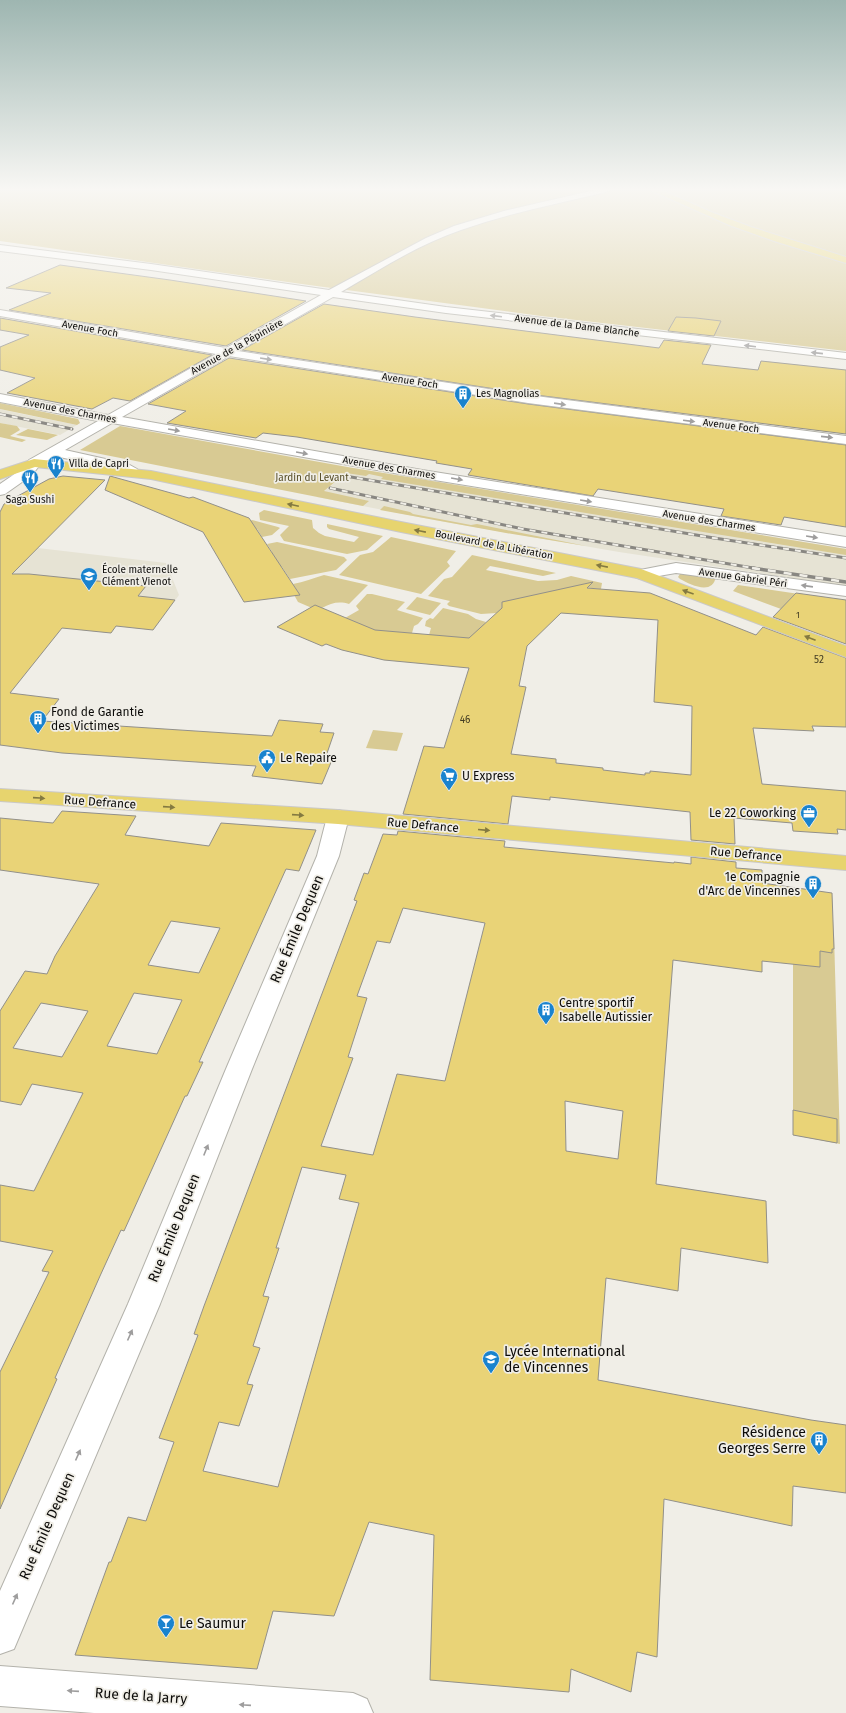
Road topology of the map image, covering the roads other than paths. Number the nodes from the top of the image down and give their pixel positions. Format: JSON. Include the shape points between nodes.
{"nodes":[{"id":1,"x":171,"y":270,"type":"edge"},
{"id":2,"x":375,"y":270,"type":"edge"},
{"id":3,"x":331,"y":294,"type":"junction"},
{"id":4,"x":0,"y":313,"type":"edge"},
{"id":5,"x":227,"y":352,"type":"junction"},
{"id":6,"x":846,"y":356,"type":"edge"},
{"id":7,"x":0,"y":398,"type":"edge"},
{"id":8,"x":110,"y":419,"type":"junction"},
{"id":9,"x":846,"y":440,"type":"edge"},
{"id":10,"x":54,"y":452,"type":"junction"},
{"id":11,"x":34,"y":463,"type":"junction"},
{"id":12,"x":132,"y":472,"type":"junction"},
{"id":13,"x":0,"y":475,"type":"edge"},
{"id":14,"x":0,"y":491,"type":"edge"},
{"id":15,"x":846,"y":542,"type":"edge"},
{"id":16,"x":641,"y":574,"type":"junction"},
{"id":17,"x":846,"y":592,"type":"edge"},
{"id":18,"x":846,"y":652,"type":"edge"},
{"id":19,"x":0,"y":795,"type":"edge"},
{"id":20,"x":338,"y":818,"type":"junction"},
{"id":21,"x":846,"y":863,"type":"edge"},
{"id":22,"x":0,"y":1635,"type":"edge"},
{"id":23,"x":0,"y":1686,"type":"edge"},
{"id":24,"x":353,"y":1713,"type":"edge"}],
"edges":[{"from":1,"to":3,"type":"street","name":"Avenue de la Dame Blanche"},
{"from":2,"to":3,"type":"street","name":"Avenue de la Pépinière"},
{"from":3,"to":5,"type":"street","name":"Avenue de la Pépinière"},
{"from":6,"to":3,"type":"street","name":"Avenue de la Dame Blanche","one_way":true,"via":[[553,323]]},
{"from":4,"to":5,"type":"street","name":"Avenue Foch"},
{"from":5,"to":8,"type":"street","name":"Avenue de la Pépinière"},
{"from":5,"to":9,"type":"street","name":"Avenue Foch","one_way":true,"via":[[584,407]]},
{"from":7,"to":8,"type":"street","name":"Avenue des Charmes"},
{"from":8,"to":10,"type":"street","name":"Avenue de la Pépinière"},
{"from":8,"to":15,"type":"street","name":"Avenue des Charmes","one_way":true,"via":[[501,487]]},
{"from":10,"to":11,"type":"street","name":"Avenue de la Pépinière"},
{"from":10,"to":12,"type":"street","name":"Boulevard de la Libération","via":[[123,467]]},
{"from":11,"to":12,"type":"main road","name":"Boulevard de la Libération"},
{"from":11,"to":13,"type":"main road"},
{"from":11,"to":14,"type":"street","name":"Avenue de la Pépinière","via":[[27,472]]},
{"from":16,"to":12,"type":"main road","name":"Boulevard de la Libération","one_way":true},
{"from":17,"to":16,"type":"street","name":"Avenue Gabriel Péri","one_way":true,"via":[[676,568]]},
{"from":18,"to":16,"type":"main road","name":"Boulevard de la Libération","one_way":true},
{"from":19,"to":20,"type":"main road","name":"Rue Defrance","one_way":true},
{"from":20,"to":21,"type":"main road","name":"Rue Defrance","one_way":true},
{"from":22,"to":20,"type":"street","name":"Rue Émile Dequen","one_way":true,"via":[[144,1304],[328,856]]},
{"from":24,"to":23,"type":"street","name":"Rue de la Jarry","one_way":true}]}
